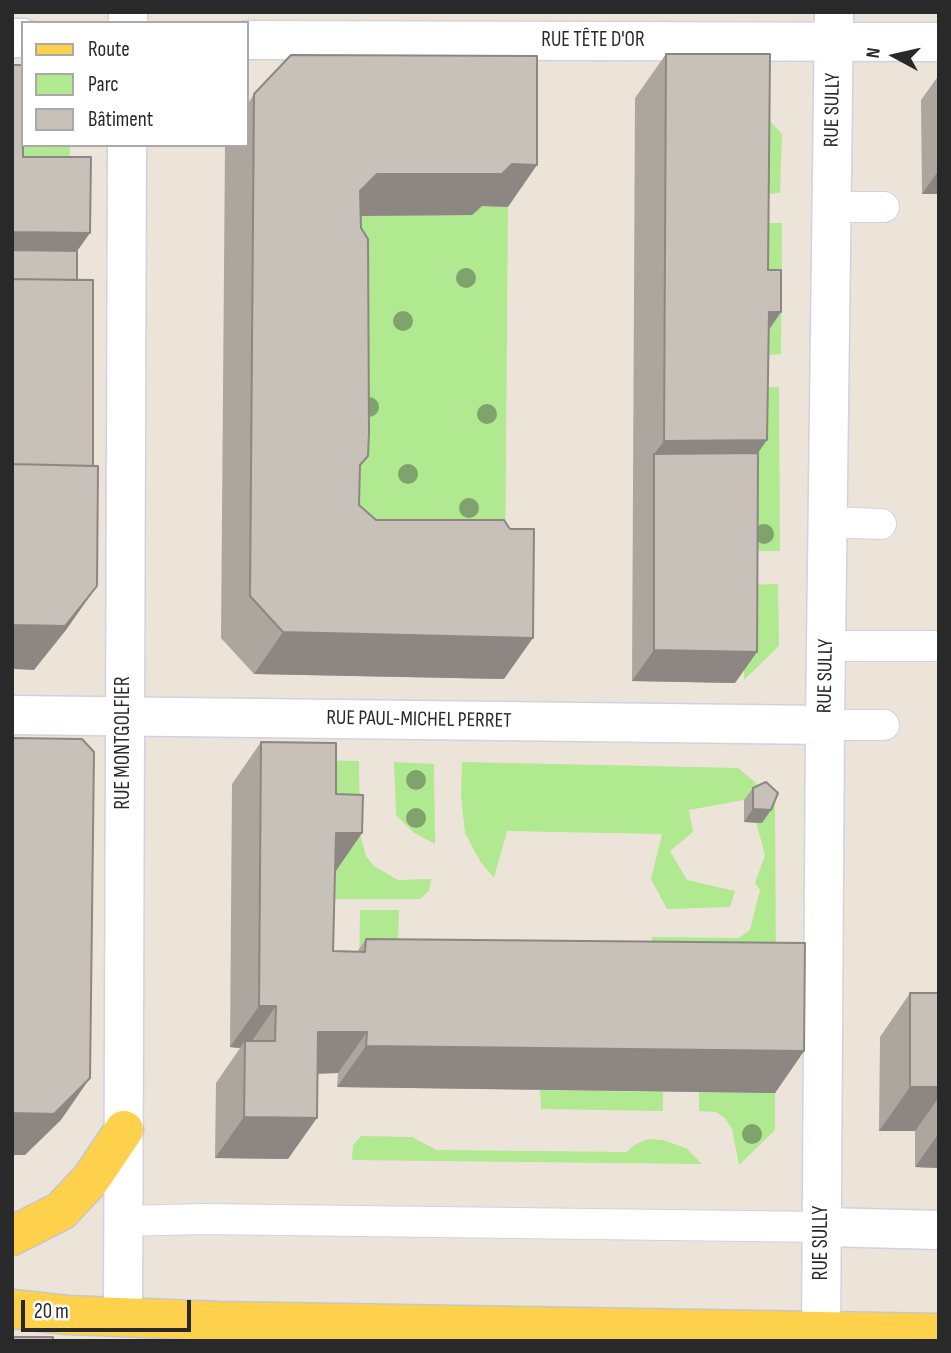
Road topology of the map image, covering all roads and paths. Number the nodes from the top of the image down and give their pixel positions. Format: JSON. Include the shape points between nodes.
{"nodes":[{"id":1,"x":834,"y":27,"type":"edge"},
{"id":2,"x":248,"y":40,"type":"edge"},
{"id":3,"x":939,"y":42,"type":"edge"},
{"id":4,"x":127,"y":147,"type":"edge"},
{"id":5,"x":832,"y":207,"type":"junction"},
{"id":6,"x":884,"y":207,"type":"dead end"},
{"id":7,"x":828,"y":522,"type":"junction"},
{"id":8,"x":881,"y":524,"type":"dead end"},
{"id":9,"x":826,"y":646,"type":"junction"},
{"id":10,"x":939,"y":646,"type":"edge"},
{"id":11,"x":12,"y":715,"type":"edge"},
{"id":12,"x":124,"y":716,"type":"junction"},
{"id":13,"x":825,"y":725,"type":"junction"},
{"id":14,"x":884,"y":725,"type":"dead end"},
{"id":15,"x":124,"y":1130,"type":"junction"},
{"id":16,"x":124,"y":1221,"type":"junction"},
{"id":17,"x":823,"y":1227,"type":"junction"},
{"id":18,"x":939,"y":1230,"type":"edge"},
{"id":19,"x":12,"y":1236,"type":"edge"},
{"id":20,"x":12,"y":1310,"type":"edge"},
{"id":21,"x":123,"y":1329,"type":"edge"},
{"id":22,"x":939,"y":1333,"type":"edge"},
{"id":23,"x":821,"y":1335,"type":"edge"}],
"edges":[{"from":1,"to":2,"type":"street","name":"RUE TÊTE D'OR"},
{"from":1,"to":3,"type":"street","name":"RUE TÊTE D'OR"},
{"from":1,"to":5,"type":"street","name":"RUE SULLY"},
{"from":4,"to":12,"type":"street","name":"RUE MONTGOLFIER"},
{"from":5,"to":6,"type":"lane"},
{"from":5,"to":7,"type":"street","name":"RUE SULLY"},
{"from":7,"to":8,"type":"lane"},
{"from":7,"to":9,"type":"street","name":"RUE SULLY"},
{"from":9,"to":10,"type":"lane"},
{"from":9,"to":13,"type":"street","name":"RUE SULLY"},
{"from":11,"to":12,"type":"street","name":"RUE PAUL-MICHEL PERRET"},
{"from":12,"to":13,"type":"street","name":"RUE PAUL-MICHEL PERRET"},
{"from":12,"to":15,"type":"street","name":"RUE MONTGOLFIER"},
{"from":13,"to":14,"type":"lane"},
{"from":13,"to":17,"type":"street","name":"RUE SULLY"},
{"from":15,"to":16,"type":"street","name":"RUE MONTGOLFIER"},
{"from":15,"to":19,"type":"main road","via":[[91,1179],[61,1211]]},
{"from":16,"to":17,"type":"lane"},
{"from":16,"to":21,"type":"street","name":"RUE MONTGOLFIER"},
{"from":17,"to":18,"type":"street"},
{"from":17,"to":23,"type":"street","name":"RUE SULLY"},
{"from":20,"to":21,"type":"main road"},
{"from":21,"to":23,"type":"main road"},
{"from":22,"to":23,"type":"main road"}]}
